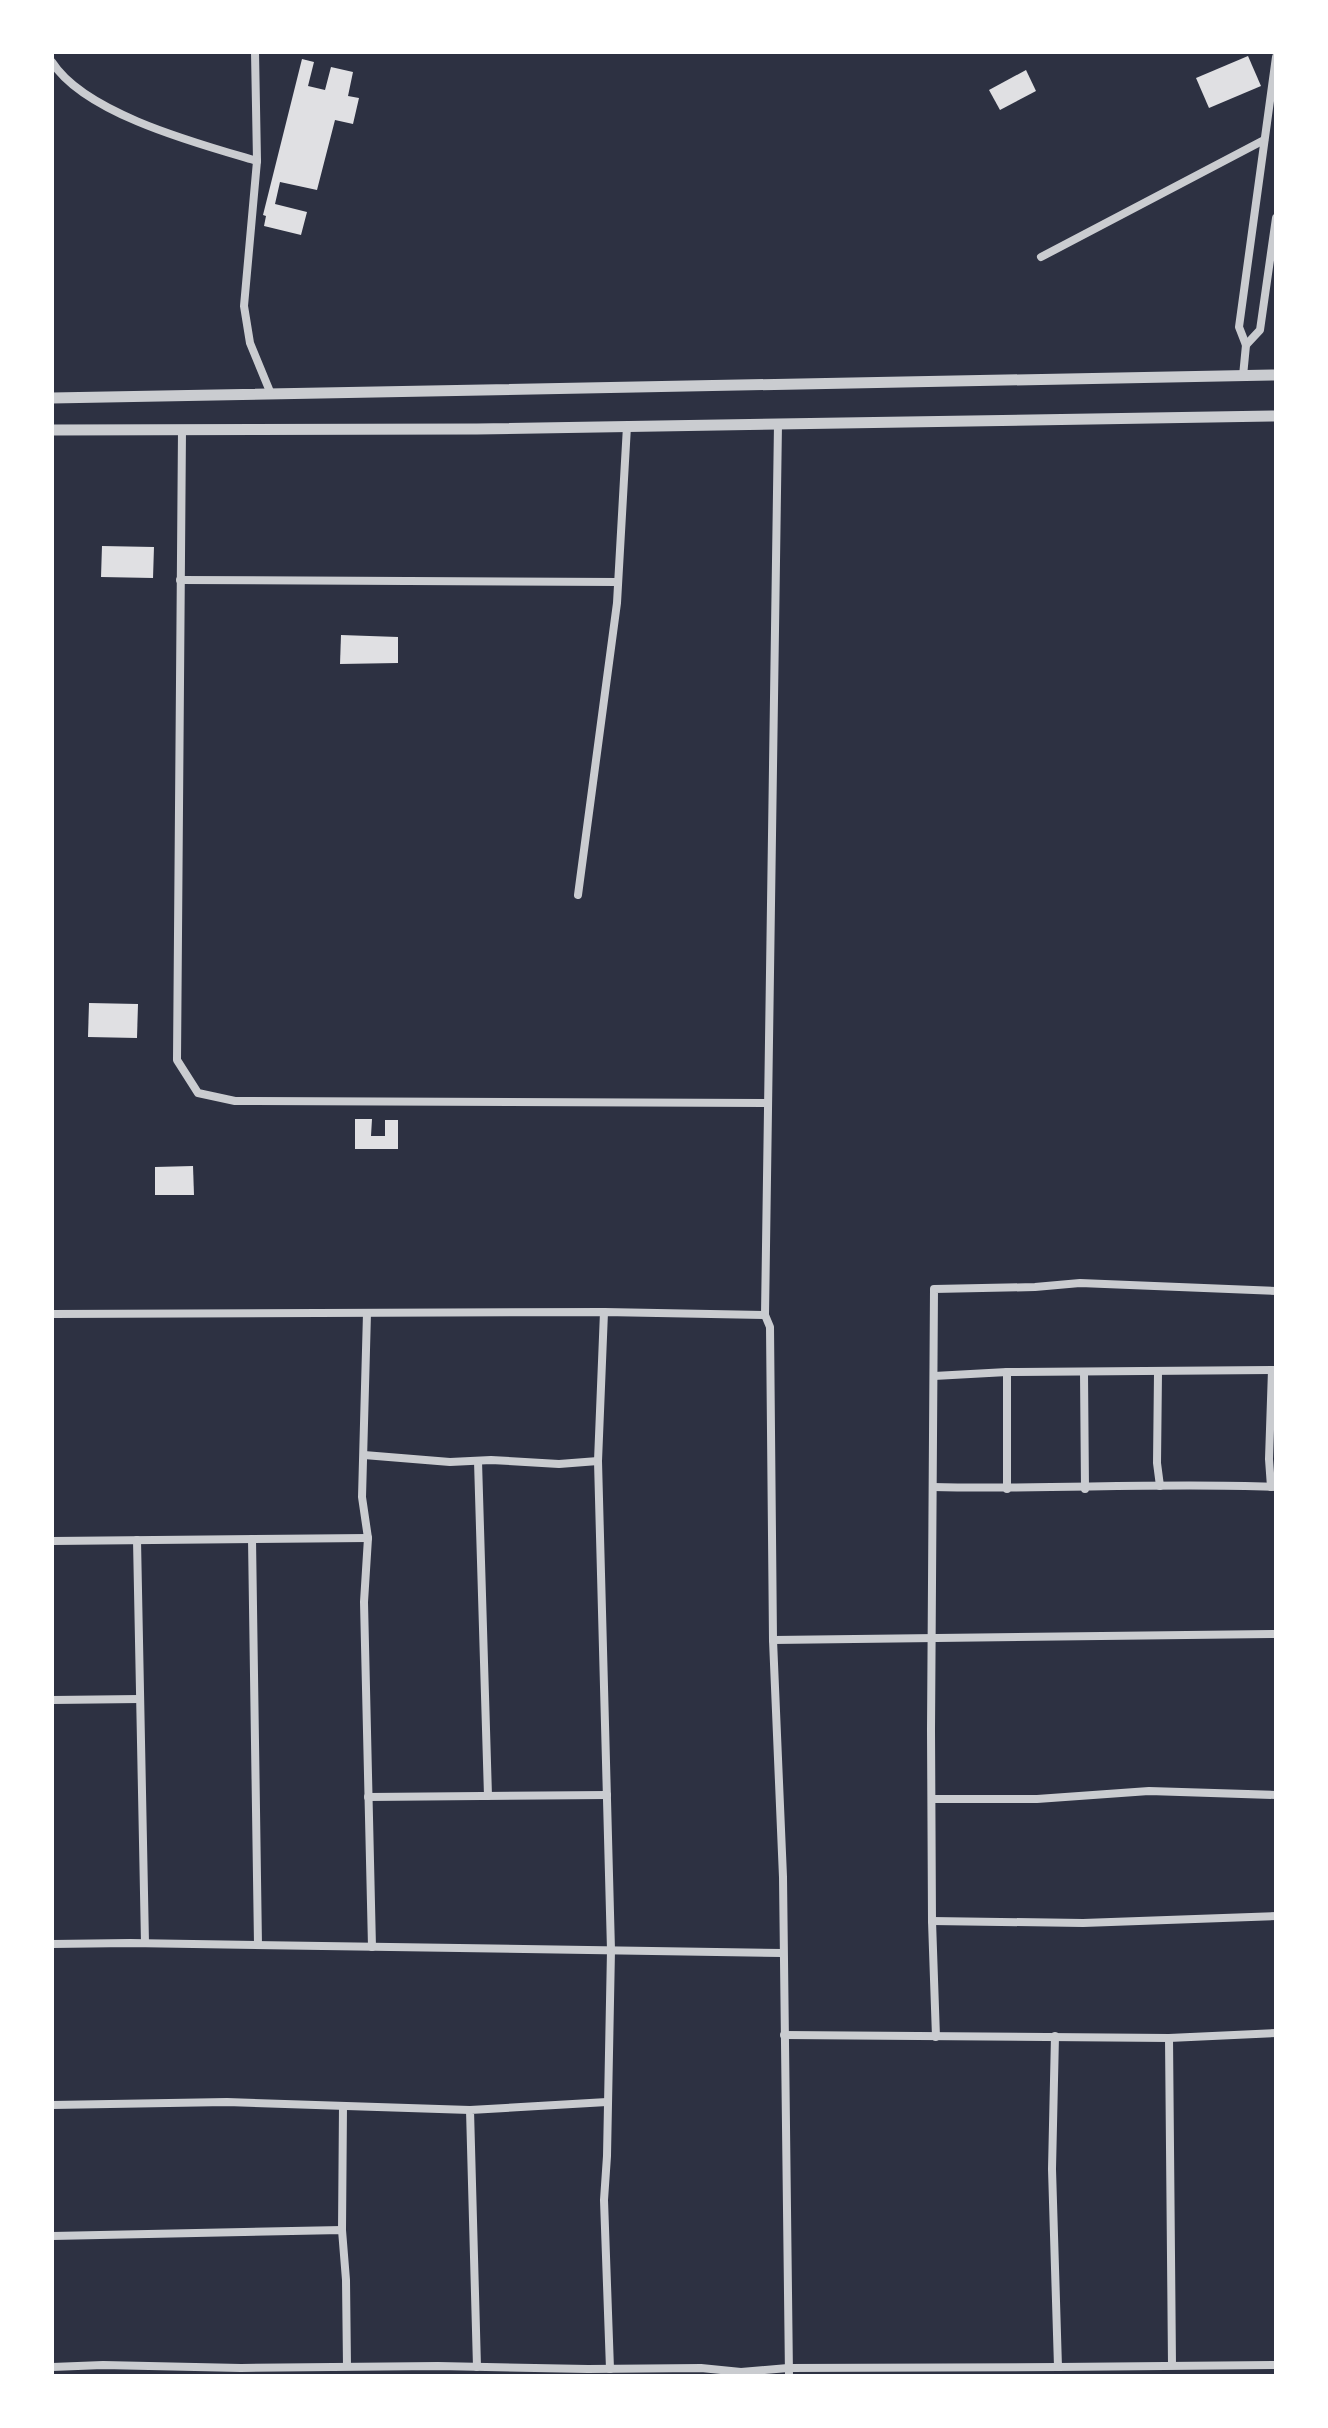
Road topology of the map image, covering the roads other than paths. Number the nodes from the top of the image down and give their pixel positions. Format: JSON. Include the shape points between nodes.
{"nodes":[{"id":1,"x":255,"y":52,"type":"edge"},
{"id":2,"x":1276,"y":57,"type":"edge"},
{"id":3,"x":52,"y":62,"type":"edge"},
{"id":4,"x":1264,"y":140,"type":"junction"},
{"id":5,"x":257,"y":161,"type":"junction"},
{"id":6,"x":1276,"y":218,"type":"edge"},
{"id":7,"x":1041,"y":257,"type":"dead end"},
{"id":8,"x":1264,"y":303,"type":"junction"},
{"id":9,"x":1276,"y":303,"type":"edge"},
{"id":10,"x":1246,"y":345,"type":"junction"},
{"id":11,"x":1276,"y":375,"type":"edge"},
{"id":12,"x":1243,"y":376,"type":"junction"},
{"id":13,"x":271,"y":394,"type":"junction"},
{"id":14,"x":52,"y":398,"type":"edge"},
{"id":15,"x":1276,"y":416,"type":"edge"},
{"id":16,"x":778,"y":424,"type":"junction"},
{"id":17,"x":627,"y":426,"type":"junction"},
{"id":18,"x":52,"y":430,"type":"edge"},
{"id":19,"x":182,"y":430,"type":"junction"},
{"id":20,"x":180,"y":580,"type":"junction"},
{"id":21,"x":618,"y":582,"type":"junction"},
{"id":22,"x":578,"y":895,"type":"dead end"},
{"id":23,"x":768,"y":1103,"type":"junction"},
{"id":24,"x":1276,"y":1291,"type":"edge"},
{"id":25,"x":604,"y":1312,"type":"junction"},
{"id":26,"x":367,"y":1313,"type":"junction"},
{"id":27,"x":52,"y":1314,"type":"edge"},
{"id":28,"x":765,"y":1315,"type":"junction"},
{"id":29,"x":1274,"y":1370,"type":"edge"},
{"id":30,"x":1007,"y":1372,"type":"junction"},
{"id":31,"x":1084,"y":1373,"type":"junction"},
{"id":32,"x":1158,"y":1373,"type":"junction"},
{"id":33,"x":934,"y":1376,"type":"junction"},
{"id":34,"x":364,"y":1455,"type":"junction"},
{"id":35,"x":478,"y":1461,"type":"junction"},
{"id":36,"x":598,"y":1461,"type":"junction"},
{"id":37,"x":1160,"y":1486,"type":"junction"},
{"id":38,"x":933,"y":1487,"type":"junction"},
{"id":39,"x":1274,"y":1487,"type":"edge"},
{"id":40,"x":1007,"y":1489,"type":"junction"},
{"id":41,"x":1085,"y":1489,"type":"junction"},
{"id":42,"x":368,"y":1538,"type":"junction"},
{"id":43,"x":252,"y":1539,"type":"junction"},
{"id":44,"x":137,"y":1540,"type":"junction"},
{"id":45,"x":52,"y":1541,"type":"edge"},
{"id":46,"x":1276,"y":1634,"type":"edge"},
{"id":47,"x":934,"y":1637,"type":"junction"},
{"id":48,"x":773,"y":1640,"type":"junction"},
{"id":49,"x":140,"y":1699,"type":"junction"},
{"id":50,"x":52,"y":1700,"type":"edge"},
{"id":51,"x":607,"y":1795,"type":"junction"},
{"id":52,"x":1276,"y":1795,"type":"edge"},
{"id":53,"x":488,"y":1796,"type":"junction"},
{"id":54,"x":368,"y":1797,"type":"junction"},
{"id":55,"x":933,"y":1799,"type":"junction"},
{"id":56,"x":1276,"y":1916,"type":"edge"},
{"id":57,"x":932,"y":1921,"type":"junction"},
{"id":58,"x":145,"y":1943,"type":"junction"},
{"id":59,"x":52,"y":1944,"type":"edge"},
{"id":60,"x":258,"y":1945,"type":"junction"},
{"id":61,"x":372,"y":1947,"type":"junction"},
{"id":62,"x":611,"y":1950,"type":"junction"},
{"id":63,"x":782,"y":1953,"type":"junction"},
{"id":64,"x":1276,"y":2033,"type":"edge"},
{"id":65,"x":784,"y":2035,"type":"junction"},
{"id":66,"x":1055,"y":2036,"type":"junction"},
{"id":67,"x":936,"y":2037,"type":"junction"},
{"id":68,"x":1169,"y":2038,"type":"junction"},
{"id":69,"x":607,"y":2102,"type":"junction"},
{"id":70,"x":52,"y":2105,"type":"edge"},
{"id":71,"x":343,"y":2106,"type":"junction"},
{"id":72,"x":470,"y":2110,"type":"junction"},
{"id":73,"x":342,"y":2230,"type":"junction"},
{"id":74,"x":52,"y":2236,"type":"edge"},
{"id":75,"x":1172,"y":2365,"type":"junction"},
{"id":76,"x":1276,"y":2365,"type":"edge"},
{"id":77,"x":347,"y":2366,"type":"junction"},
{"id":78,"x":52,"y":2367,"type":"edge"},
{"id":79,"x":477,"y":2367,"type":"junction"},
{"id":80,"x":1058,"y":2367,"type":"junction"},
{"id":81,"x":610,"y":2369,"type":"junction"},
{"id":82,"x":788,"y":2372,"type":"edge"}],
"edges":[{"from":1,"to":5,"type":"street"},
{"from":2,"to":4,"type":"street"},
{"from":3,"to":5,"type":"street","via":[[94,100],[173,136]]},
{"from":4,"to":7,"type":"street"},
{"from":4,"to":10,"type":"street","via":[[1239,327]]},
{"from":5,"to":13,"type":"street","via":[[244,306],[250,343]]},
{"from":6,"to":8,"type":"street"},
{"from":8,"to":9,"type":"street"},
{"from":8,"to":10,"type":"street","via":[[1260,330]]},
{"from":10,"to":12,"type":"street"},
{"from":11,"to":12,"type":"street"},
{"from":12,"to":13,"type":"street"},
{"from":13,"to":14,"type":"street"},
{"from":15,"to":16,"type":"street"},
{"from":16,"to":17,"type":"street"},
{"from":16,"to":23,"type":"street"},
{"from":17,"to":19,"type":"street"},
{"from":17,"to":21,"type":"street"},
{"from":18,"to":19,"type":"street"},
{"from":19,"to":20,"type":"street"},
{"from":20,"to":21,"type":"street"},
{"from":20,"to":23,"type":"street","via":[[177,1060],[198,1093],[235,1101]]},
{"from":21,"to":22,"type":"street"},
{"from":23,"to":28,"type":"street"},
{"from":24,"to":33,"type":"street","via":[[1080,1283],[934,1289]]},
{"from":25,"to":26,"type":"street"},
{"from":25,"to":28,"type":"street"},
{"from":25,"to":36,"type":"street"},
{"from":26,"to":27,"type":"street"},
{"from":26,"to":34,"type":"street"},
{"from":28,"to":48,"type":"street","via":[[770,1327]]},
{"from":29,"to":32,"type":"street"},
{"from":29,"to":39,"type":"street","via":[[1269,1459]]},
{"from":30,"to":31,"type":"street"},
{"from":30,"to":33,"type":"street"},
{"from":30,"to":40,"type":"street"},
{"from":31,"to":32,"type":"street"},
{"from":31,"to":41,"type":"street"},
{"from":32,"to":37,"type":"street"},
{"from":33,"to":38,"type":"street"},
{"from":34,"to":35,"type":"street"},
{"from":34,"to":42,"type":"street","via":[[362,1497]]},
{"from":35,"to":36,"type":"street"},
{"from":35,"to":53,"type":"street"},
{"from":36,"to":51,"type":"street"},
{"from":37,"to":39,"type":"street"},
{"from":37,"to":41,"type":"street"},
{"from":38,"to":40,"type":"street"},
{"from":38,"to":47,"type":"street"},
{"from":40,"to":41,"type":"street"},
{"from":42,"to":43,"type":"street"},
{"from":42,"to":54,"type":"street"},
{"from":43,"to":44,"type":"street"},
{"from":43,"to":60,"type":"street"},
{"from":44,"to":45,"type":"street"},
{"from":44,"to":49,"type":"street"},
{"from":46,"to":47,"type":"street"},
{"from":47,"to":48,"type":"street"},
{"from":47,"to":55,"type":"street"},
{"from":48,"to":63,"type":"street"},
{"from":49,"to":50,"type":"street"},
{"from":49,"to":58,"type":"street"},
{"from":51,"to":53,"type":"street"},
{"from":51,"to":62,"type":"street"},
{"from":52,"to":55,"type":"street","via":[[1149,1791]]},
{"from":53,"to":54,"type":"street"},
{"from":54,"to":61,"type":"street"},
{"from":55,"to":57,"type":"street"},
{"from":56,"to":57,"type":"street","via":[[1083,1923]]},
{"from":57,"to":67,"type":"street"},
{"from":58,"to":59,"type":"street"},
{"from":58,"to":60,"type":"street"},
{"from":60,"to":61,"type":"street"},
{"from":61,"to":62,"type":"street"},
{"from":62,"to":63,"type":"street"},
{"from":62,"to":69,"type":"street"},
{"from":63,"to":65,"type":"street"},
{"from":64,"to":68,"type":"street"},
{"from":65,"to":67,"type":"street"},
{"from":65,"to":82,"type":"street"},
{"from":66,"to":67,"type":"street"},
{"from":66,"to":68,"type":"street"},
{"from":66,"to":80,"type":"street","via":[[1052,2169]]},
{"from":68,"to":75,"type":"street"},
{"from":69,"to":72,"type":"street"},
{"from":69,"to":81,"type":"street","via":[[604,2251]]},
{"from":70,"to":71,"type":"street"},
{"from":71,"to":72,"type":"street"},
{"from":71,"to":73,"type":"street"},
{"from":72,"to":79,"type":"street"},
{"from":73,"to":74,"type":"street"},
{"from":73,"to":77,"type":"street"},
{"from":75,"to":76,"type":"street"},
{"from":75,"to":80,"type":"street"},
{"from":77,"to":78,"type":"street"},
{"from":77,"to":79,"type":"street"},
{"from":79,"to":81,"type":"street"},
{"from":80,"to":82,"type":"street"},
{"from":81,"to":82,"type":"street"}]}
